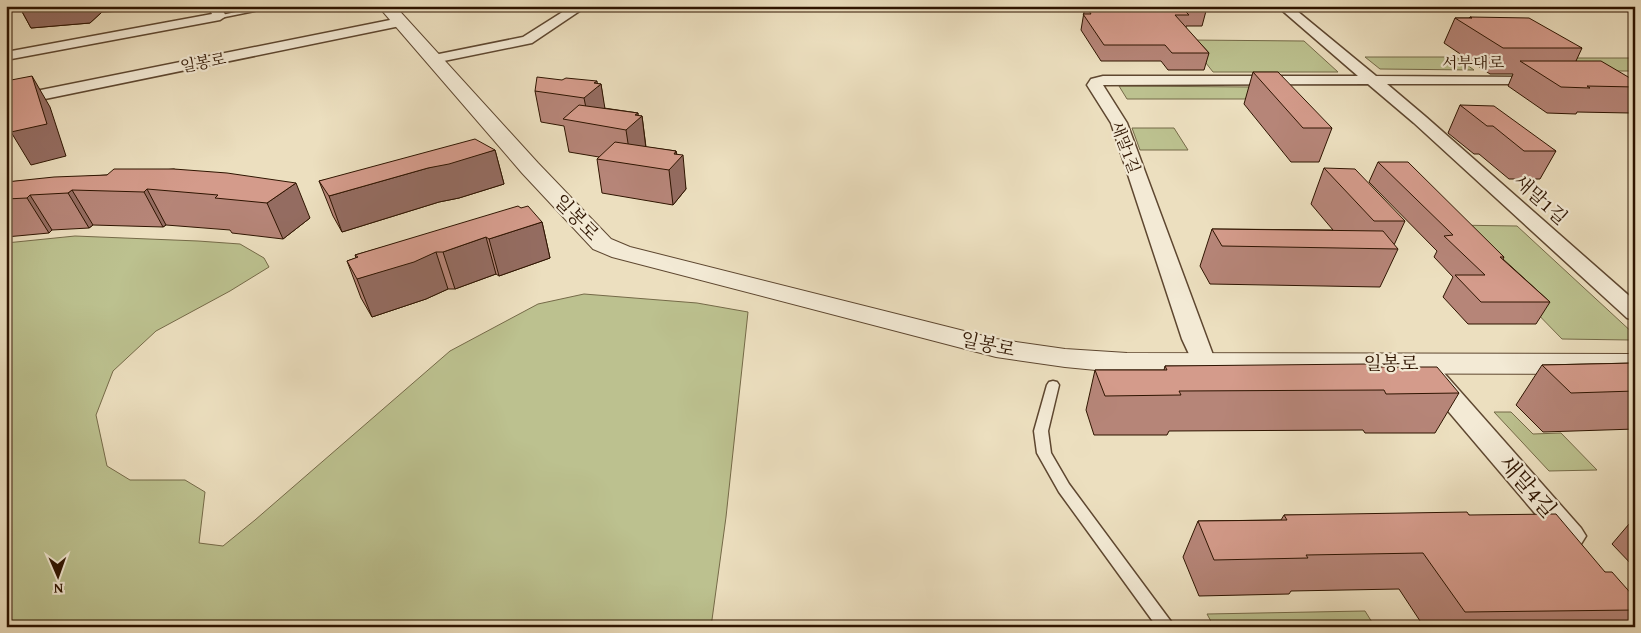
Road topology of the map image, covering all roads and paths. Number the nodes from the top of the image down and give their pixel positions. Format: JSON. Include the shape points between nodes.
{"nodes":[{"id":1,"x":276,"y":6,"type":"edge"},
{"id":2,"x":581,"y":6,"type":"edge"},
{"id":3,"x":1283,"y":6,"type":"edge"},
{"id":4,"x":217,"y":11,"type":"edge"},
{"id":5,"x":393,"y":14,"type":"edge"},
{"id":6,"x":6,"y":56,"type":"edge"},
{"id":7,"x":434,"y":59,"type":"junction"},
{"id":8,"x":1372,"y":79,"type":"junction"},
{"id":9,"x":1556,"y":80,"type":"edge"},
{"id":10,"x":6,"y":102,"type":"edge"},
{"id":11,"x":1635,"y":313,"type":"edge"},
{"id":12,"x":1204,"y":363,"type":"junction"},
{"id":13,"x":1421,"y":363,"type":"junction"},
{"id":14,"x":1635,"y":364,"type":"edge"},
{"id":15,"x":1053,"y":386,"type":"dead end"},
{"id":16,"x":1590,"y":557,"type":"edge"},
{"id":17,"x":1168,"y":627,"type":"edge"}],
"edges":[{"from":1,"to":4,"type":"lane"},
{"from":2,"to":7,"type":"street","via":[[527,40]]},
{"from":3,"to":8,"type":"street","name":"새말1길"},
{"from":4,"to":6,"type":"street"},
{"from":5,"to":7,"type":"street","name":"일봉로"},
{"from":5,"to":10,"type":"street","name":"일봉로"},
{"from":7,"to":12,"type":"street","name":"일봉로","via":[[602,244],[620,252],[996,348],[1100,361]]},
{"from":8,"to":9,"type":"street","name":"서부대로"},
{"from":8,"to":11,"type":"street","name":"새말1길"},
{"from":8,"to":12,"type":"street","name":"새말1길","via":[[1096,82],[1119,123]]},
{"from":12,"to":13,"type":"street","name":"일봉로"},
{"from":13,"to":14,"type":"street","name":"일봉로"},
{"from":13,"to":16,"type":"street","name":"새말4길"},
{"from":15,"to":17,"type":"lane","via":[[1041,431],[1044,453],[1064,488]]}]}
